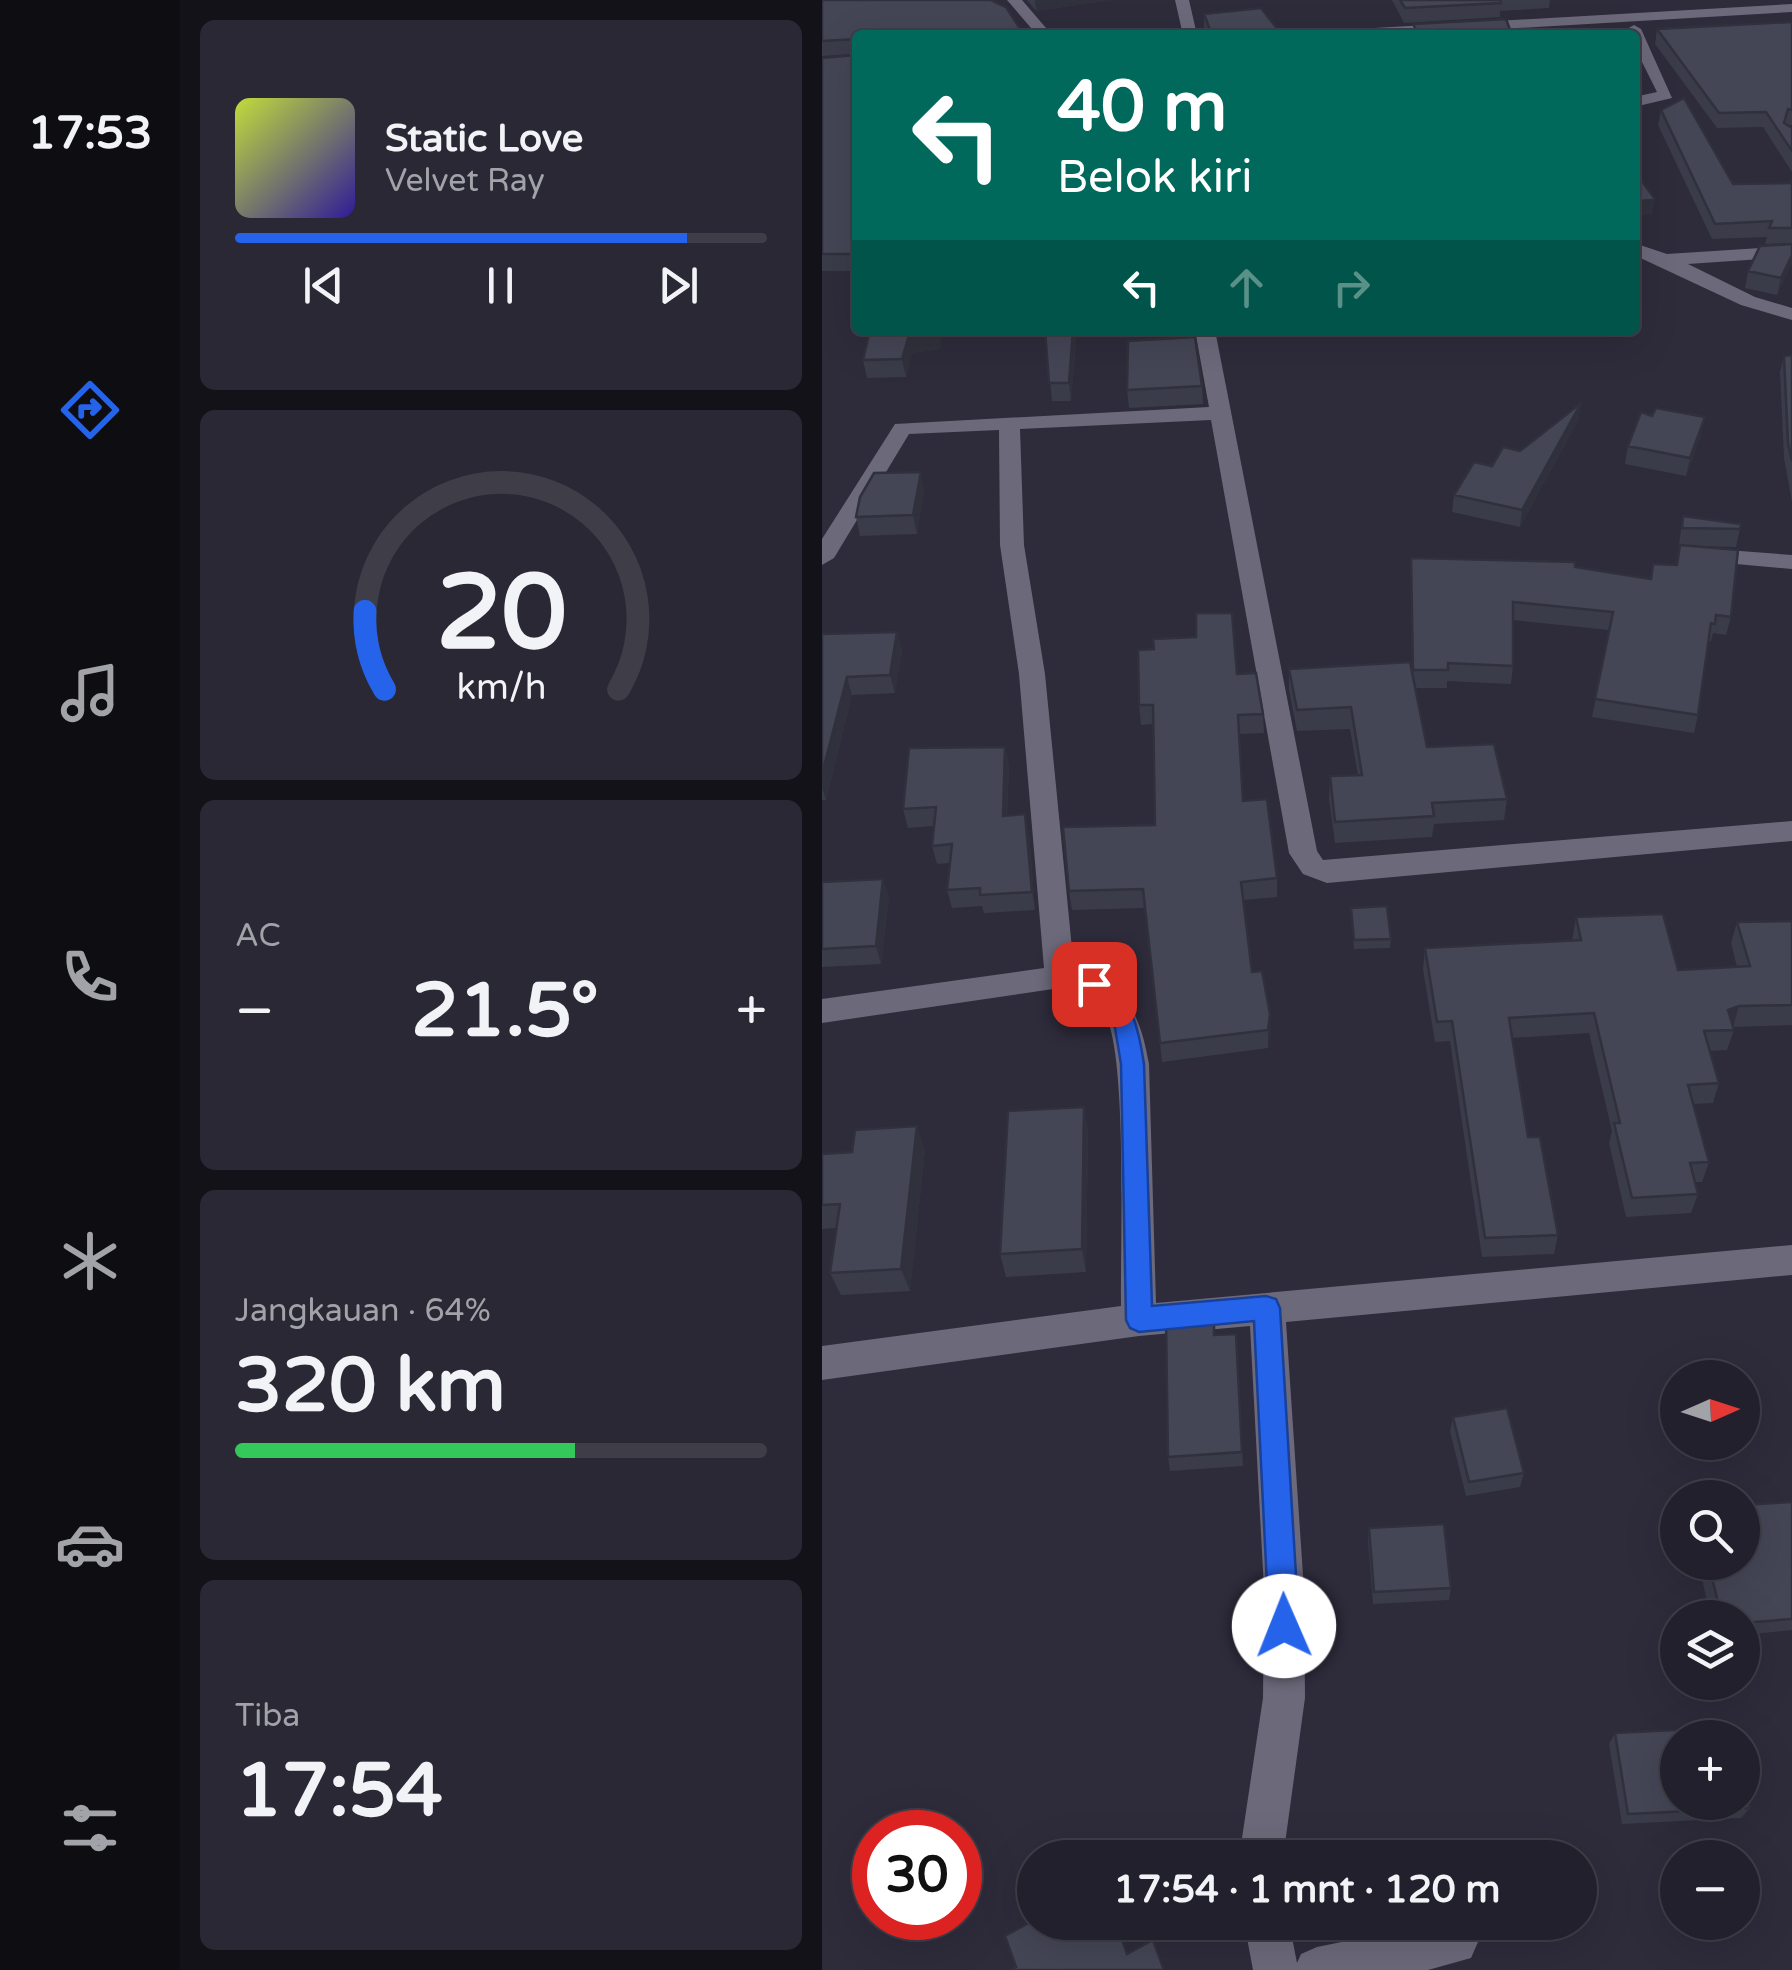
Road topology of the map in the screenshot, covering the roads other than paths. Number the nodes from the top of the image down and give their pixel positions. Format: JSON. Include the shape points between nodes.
{"nodes":[{"id":1,"x":1014,"y":0,"type":"edge"},
{"id":2,"x":1182,"y":0,"type":"edge"},
{"id":3,"x":1792,"y":8,"type":"edge"},
{"id":4,"x":1792,"y":19,"type":"edge"},
{"id":5,"x":1634,"y":29,"type":"joint"},
{"id":6,"x":1041,"y":30,"type":"edge"},
{"id":7,"x":1189,"y":30,"type":"edge"},
{"id":8,"x":1409,"y":30,"type":"edge"},
{"id":9,"x":1615,"y":30,"type":"edge"},
{"id":10,"x":1640,"y":42,"type":"edge"},
{"id":11,"x":1640,"y":101,"type":"edge"},
{"id":12,"x":1640,"y":250,"type":"edge"},
{"id":13,"x":1792,"y":251,"type":"edge"},
{"id":14,"x":1665,"y":260,"type":"junction"},
{"id":15,"x":1792,"y":314,"type":"edge"},
{"id":16,"x":1205,"y":335,"type":"edge"},
{"id":17,"x":1220,"y":413,"type":"junction"},
{"id":18,"x":1009,"y":422,"type":"junction"},
{"id":19,"x":1684,"y":554,"type":"edge"},
{"id":20,"x":822,"y":558,"type":"edge"},
{"id":21,"x":1792,"y":562,"type":"edge"},
{"id":22,"x":1792,"y":831,"type":"edge"},
{"id":23,"x":1060,"y":978,"type":"junction"},
{"id":24,"x":822,"y":1012,"type":"edge"},
{"id":25,"x":1792,"y":1260,"type":"edge"},
{"id":26,"x":1266,"y":1308,"type":"junction"},
{"id":27,"x":1139,"y":1320,"type":"junction"},
{"id":28,"x":822,"y":1363,"type":"edge"},
{"id":29,"x":1264,"y":1840,"type":"edge"},
{"id":30,"x":1270,"y":1940,"type":"edge"},
{"id":31,"x":1455,"y":1942,"type":"dead end"},
{"id":32,"x":1276,"y":1970,"type":"edge"},
{"id":33,"x":1316,"y":1970,"type":"edge"}],
"edges":[{"from":1,"to":6,"type":"street"},
{"from":2,"to":7,"type":"street"},
{"from":3,"to":8,"type":"street"},
{"from":4,"to":5,"type":"street"},
{"from":5,"to":9,"type":"street"},
{"from":10,"to":11,"type":"street","via":[[1666,96]]},
{"from":12,"to":14,"type":"street"},
{"from":13,"to":14,"type":"street"},
{"from":14,"to":15,"type":"street","via":[[1748,301]]},
{"from":16,"to":17,"type":"street"},
{"from":17,"to":18,"type":"street"},
{"from":17,"to":22,"type":"street","via":[[1303,854],[1313,867],[1327,873]]},
{"from":18,"to":20,"type":"street","via":[[902,428]]},
{"from":18,"to":23,"type":"street","via":[[1012,545],[1032,674]]},
{"from":19,"to":21,"type":"street"},
{"from":23,"to":24,"type":"street"},
{"from":23,"to":27,"type":"street","via":[[1094,984],[1127,1028]]},
{"from":25,"to":26,"type":"street"},
{"from":26,"to":27,"type":"street"},
{"from":26,"to":29,"type":"street","via":[[1284,1698]]},
{"from":27,"to":28,"type":"street"},
{"from":30,"to":32,"type":"street"},
{"from":31,"to":33,"type":"street"}]}
